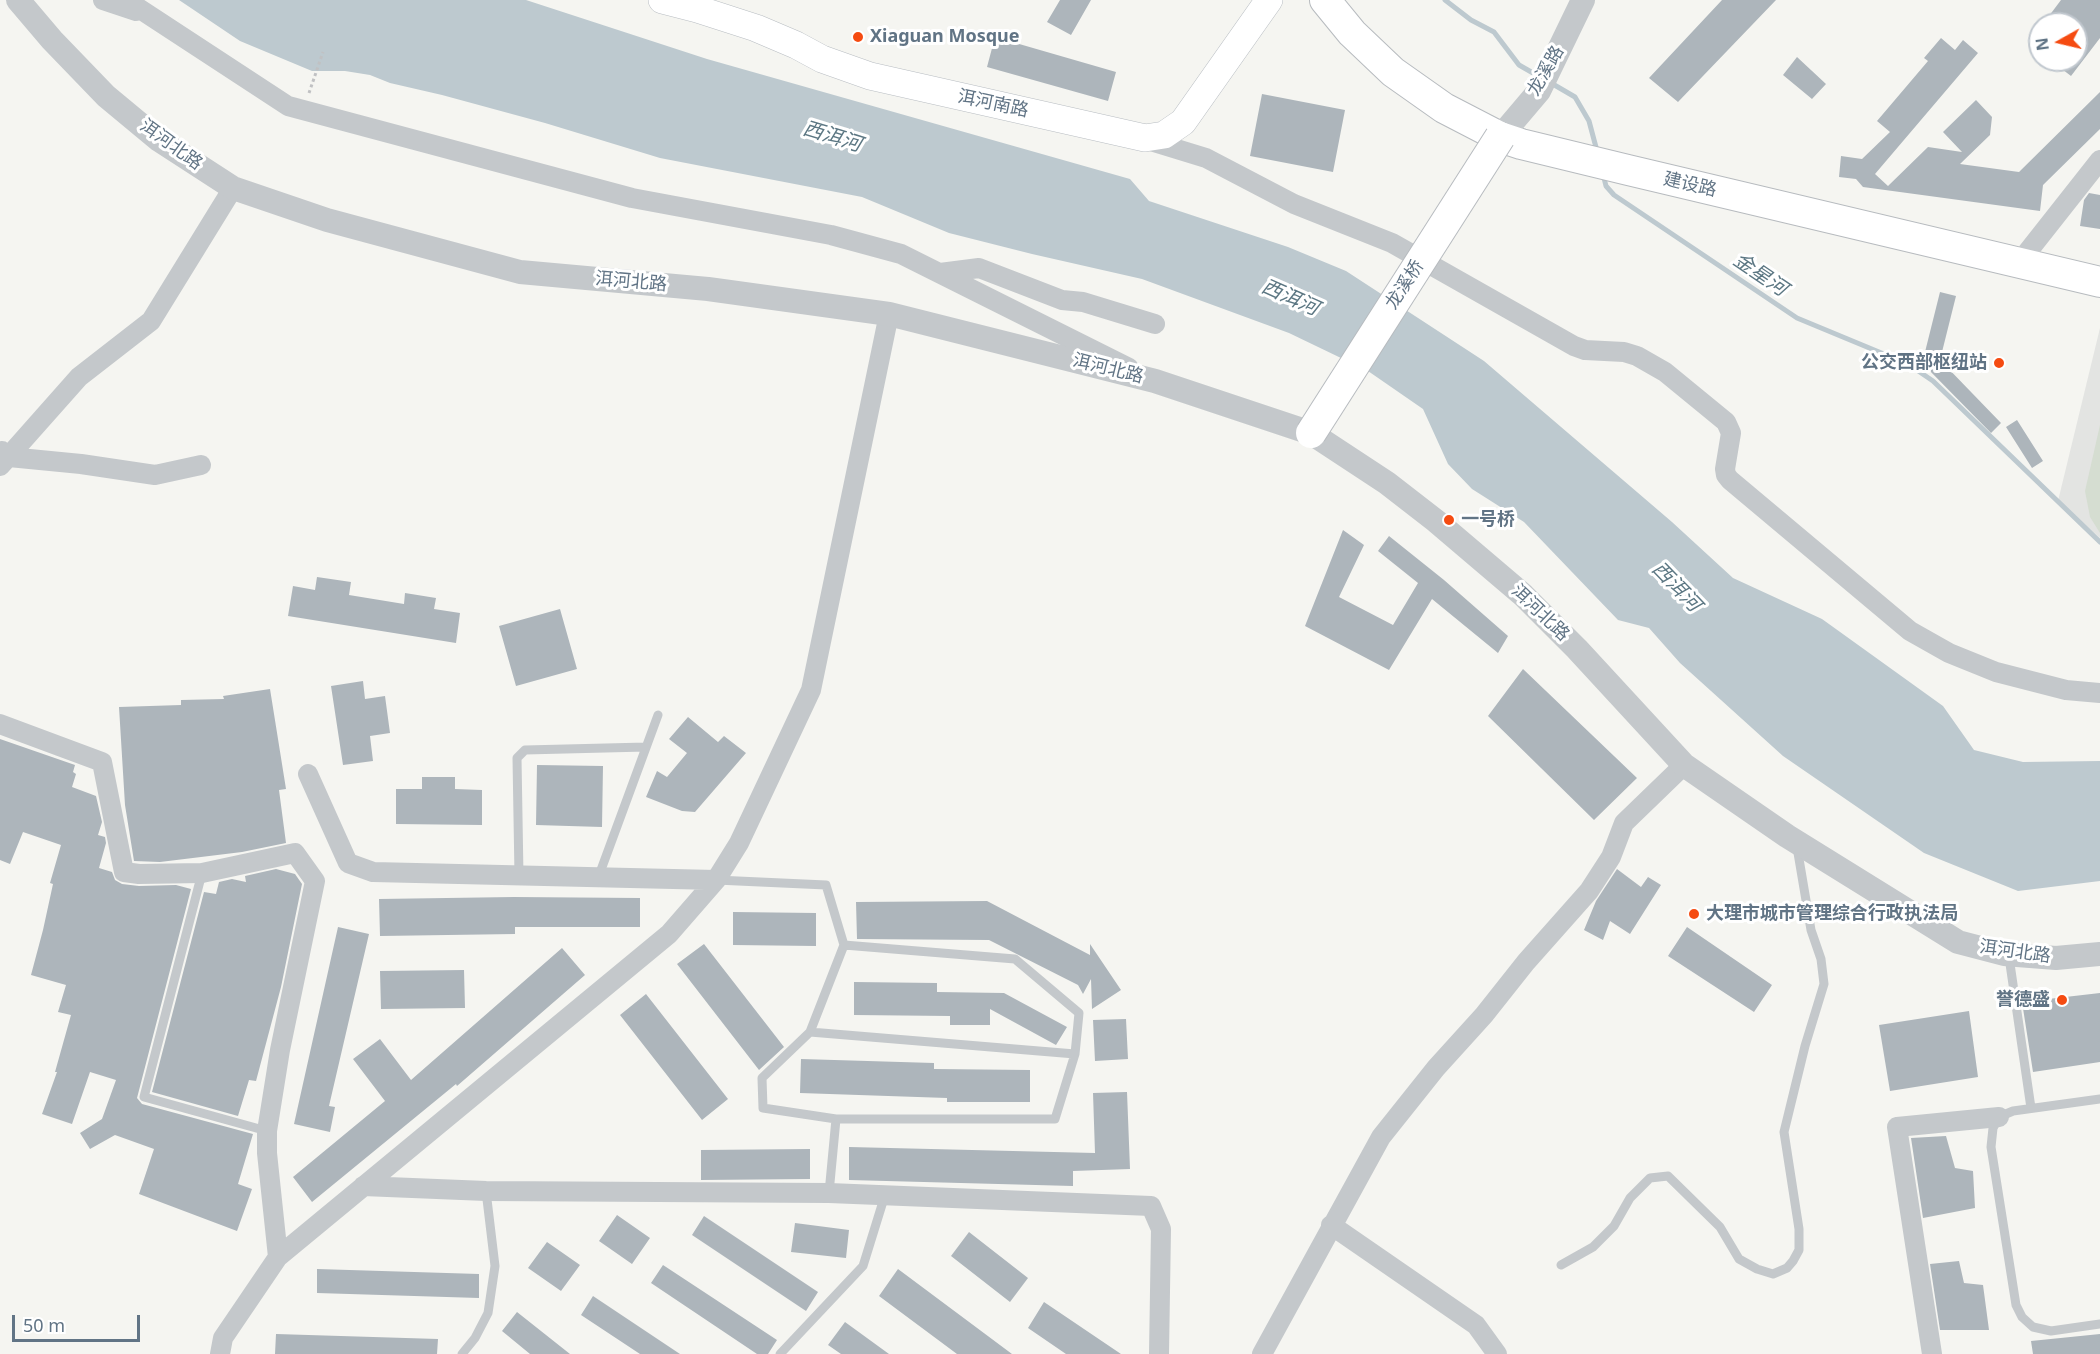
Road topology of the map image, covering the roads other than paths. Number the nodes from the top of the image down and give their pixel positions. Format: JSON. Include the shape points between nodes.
{"nodes":[{"id":1,"x":18,"y":0,"type":"edge"},
{"id":2,"x":104,"y":0,"type":"edge"},
{"id":3,"x":126,"y":0,"type":"edge"},
{"id":4,"x":662,"y":0,"type":"edge"},
{"id":5,"x":1269,"y":0,"type":"edge"},
{"id":6,"x":1325,"y":0,"type":"edge"},
{"id":7,"x":1342,"y":0,"type":"edge"},
{"id":8,"x":1583,"y":0,"type":"edge"},
{"id":9,"x":148,"y":15,"type":"junction"},
{"id":10,"x":1505,"y":131,"type":"junction"},
{"id":11,"x":1138,"y":138,"type":"junction"},
{"id":12,"x":2100,"y":160,"type":"edge"},
{"id":13,"x":233,"y":188,"type":"junction"},
{"id":14,"x":2023,"y":257,"type":"junction"},
{"id":15,"x":2100,"y":265,"type":"edge"},
{"id":16,"x":940,"y":273,"type":"junction"},
{"id":17,"x":2100,"y":282,"type":"edge"},
{"id":18,"x":889,"y":314,"type":"junction"},
{"id":19,"x":1155,"y":324,"type":"dead end"},
{"id":20,"x":1155,"y":381,"type":"junction"},
{"id":21,"x":1311,"y":433,"type":"junction"},
{"id":22,"x":3,"y":458,"type":"edge"},
{"id":23,"x":201,"y":465,"type":"dead end"},
{"id":24,"x":2100,"y":693,"type":"edge"},
{"id":25,"x":658,"y":715,"type":"dead end"},
{"id":26,"x":0,"y":724,"type":"edge"},
{"id":27,"x":646,"y":747,"type":"junction"},
{"id":28,"x":1684,"y":765,"type":"junction"},
{"id":29,"x":308,"y":774,"type":"dead end"},
{"id":30,"x":1796,"y":841,"type":"junction"},
{"id":31,"x":202,"y":873,"type":"junction"},
{"id":32,"x":519,"y":876,"type":"junction"},
{"id":33,"x":598,"y":878,"type":"junction"},
{"id":34,"x":716,"y":880,"type":"junction"},
{"id":35,"x":844,"y":945,"type":"junction"},
{"id":36,"x":2009,"y":954,"type":"junction"},
{"id":37,"x":2100,"y":954,"type":"edge"},
{"id":38,"x":810,"y":1032,"type":"junction"},
{"id":39,"x":1075,"y":1054,"type":"junction"},
{"id":40,"x":2100,"y":1099,"type":"edge"},
{"id":41,"x":2031,"y":1108,"type":"junction"},
{"id":42,"x":2000,"y":1117,"type":"junction"},
{"id":43,"x":836,"y":1119,"type":"junction"},
{"id":44,"x":267,"y":1131,"type":"junction"},
{"id":45,"x":363,"y":1186,"type":"junction"},
{"id":46,"x":486,"y":1191,"type":"junction"},
{"id":47,"x":829,"y":1193,"type":"junction"},
{"id":48,"x":885,"y":1196,"type":"junction"},
{"id":49,"x":1331,"y":1225,"type":"junction"},
{"id":50,"x":278,"y":1257,"type":"junction"},
{"id":51,"x":1561,"y":1265,"type":"dead end"},
{"id":52,"x":2100,"y":1324,"type":"edge"},
{"id":53,"x":220,"y":1354,"type":"edge"},
{"id":54,"x":462,"y":1354,"type":"edge"},
{"id":55,"x":780,"y":1354,"type":"edge"},
{"id":56,"x":1159,"y":1354,"type":"edge"},
{"id":57,"x":1262,"y":1354,"type":"edge"},
{"id":58,"x":1497,"y":1354,"type":"edge"},
{"id":59,"x":1932,"y":1354,"type":"edge"}],
"edges":[{"from":1,"to":13,"type":"street","name":"洱河北路","via":[[106,96],[159,140]]},
{"from":2,"to":9,"type":"street"},
{"from":3,"to":9,"type":"street"},
{"from":4,"to":11,"type":"main road","name":"洱河南路","via":[[756,28],[822,59],[901,85]]},
{"from":5,"to":11,"type":"main road","name":"洱河南路","via":[[1184,122],[1164,135]]},
{"from":6,"to":10,"type":"main road","name":"建设路","via":[[1352,33],[1393,72],[1444,108]]},
{"from":7,"to":10,"type":"main road","name":"建设路","via":[[1376,38],[1415,72]]},
{"from":8,"to":10,"type":"street","name":"龙溪路","via":[[1539,91]]},
{"from":9,"to":16,"type":"street","via":[[303,112],[632,198],[831,235],[901,254]]},
{"from":10,"to":14,"type":"main road","name":"建设路","via":[[1521,144],[1594,154]]},
{"from":10,"to":21,"type":"main road","name":"龙溪桥","bridge":true},
{"from":11,"to":24,"type":"street","via":[[1206,158],[1294,204],[1392,243],[1574,346],[1624,352],[1665,372],[1726,422],[1731,433],[1725,469],[1730,480],[1910,631],[1949,653],[1996,672],[2066,690]]},
{"from":12,"to":14,"type":"street"},
{"from":13,"to":18,"type":"street","name":"洱河北路","via":[[327,220],[520,272],[708,289]]},
{"from":13,"to":22,"type":"street","via":[[151,321],[79,377]]},
{"from":14,"to":15,"type":"main road","name":"建设路"},
{"from":14,"to":17,"type":"main road","name":"建设路"},
{"from":16,"to":19,"type":"street","via":[[980,268],[1062,300],[1083,302]]},
{"from":16,"to":20,"type":"street"},
{"from":18,"to":20,"type":"street","name":"洱河北路"},
{"from":18,"to":34,"type":"street","via":[[811,690],[739,843]]},
{"from":20,"to":21,"type":"street","name":"洱河北路"},
{"from":21,"to":28,"type":"street","name":"洱河北路","via":[[1387,483],[1523,595]]},
{"from":22,"to":23,"type":"street","via":[[155,475]]},
{"from":25,"to":27,"type":"lane"},
{"from":26,"to":31,"type":"street","via":[[102,762],[124,872]]},
{"from":27,"to":32,"type":"lane","via":[[525,750],[518,758]]},
{"from":27,"to":33,"type":"lane"},
{"from":28,"to":30,"type":"street","name":"洱河北路"},
{"from":28,"to":49,"type":"street","via":[[1624,824],[1611,857],[1589,891],[1381,1137]]},
{"from":29,"to":32,"type":"street","via":[[348,863],[374,872]]},
{"from":30,"to":36,"type":"street","name":"洱河北路","via":[[1958,942]]},
{"from":30,"to":51,"type":"lane","via":[[1824,984],[1804,1046],[1784,1132],[1799,1229],[1793,1261],[1773,1274],[1739,1258],[1720,1227],[1668,1176],[1650,1178],[1593,1247]]},
{"from":31,"to":44,"type":"lane","via":[[144,1097]]},
{"from":31,"to":44,"type":"street","via":[[295,853],[315,881]]},
{"from":32,"to":33,"type":"street"},
{"from":33,"to":34,"type":"street"},
{"from":34,"to":35,"type":"lane","via":[[826,885]]},
{"from":34,"to":45,"type":"street","via":[[669,934]]},
{"from":35,"to":38,"type":"lane"},
{"from":35,"to":39,"type":"lane","via":[[1015,959],[1079,1013]]},
{"from":36,"to":37,"type":"street","name":"洱河北路","via":[[2056,958]]},
{"from":36,"to":41,"type":"lane"},
{"from":38,"to":39,"type":"lane"},
{"from":38,"to":43,"type":"lane","via":[[762,1078],[763,1108]]},
{"from":39,"to":43,"type":"lane","via":[[1055,1119]]},
{"from":40,"to":41,"type":"lane"},
{"from":41,"to":42,"type":"lane"},
{"from":42,"to":52,"type":"lane","via":[[1993,1128],[1991,1147],[2016,1305],[2033,1327],[2051,1331]]},
{"from":42,"to":59,"type":"street","via":[[1897,1127]]},
{"from":43,"to":47,"type":"lane"},
{"from":44,"to":50,"type":"street"},
{"from":45,"to":46,"type":"street"},
{"from":45,"to":50,"type":"street"},
{"from":46,"to":47,"type":"street"},
{"from":46,"to":54,"type":"lane","via":[[495,1266],[488,1313]]},
{"from":47,"to":48,"type":"street"},
{"from":48,"to":55,"type":"lane","via":[[863,1266]]},
{"from":48,"to":56,"type":"street","via":[[1151,1206],[1161,1228]]},
{"from":49,"to":57,"type":"street"},
{"from":49,"to":58,"type":"street","via":[[1476,1325]]},
{"from":50,"to":53,"type":"street","via":[[223,1338]]}]}
